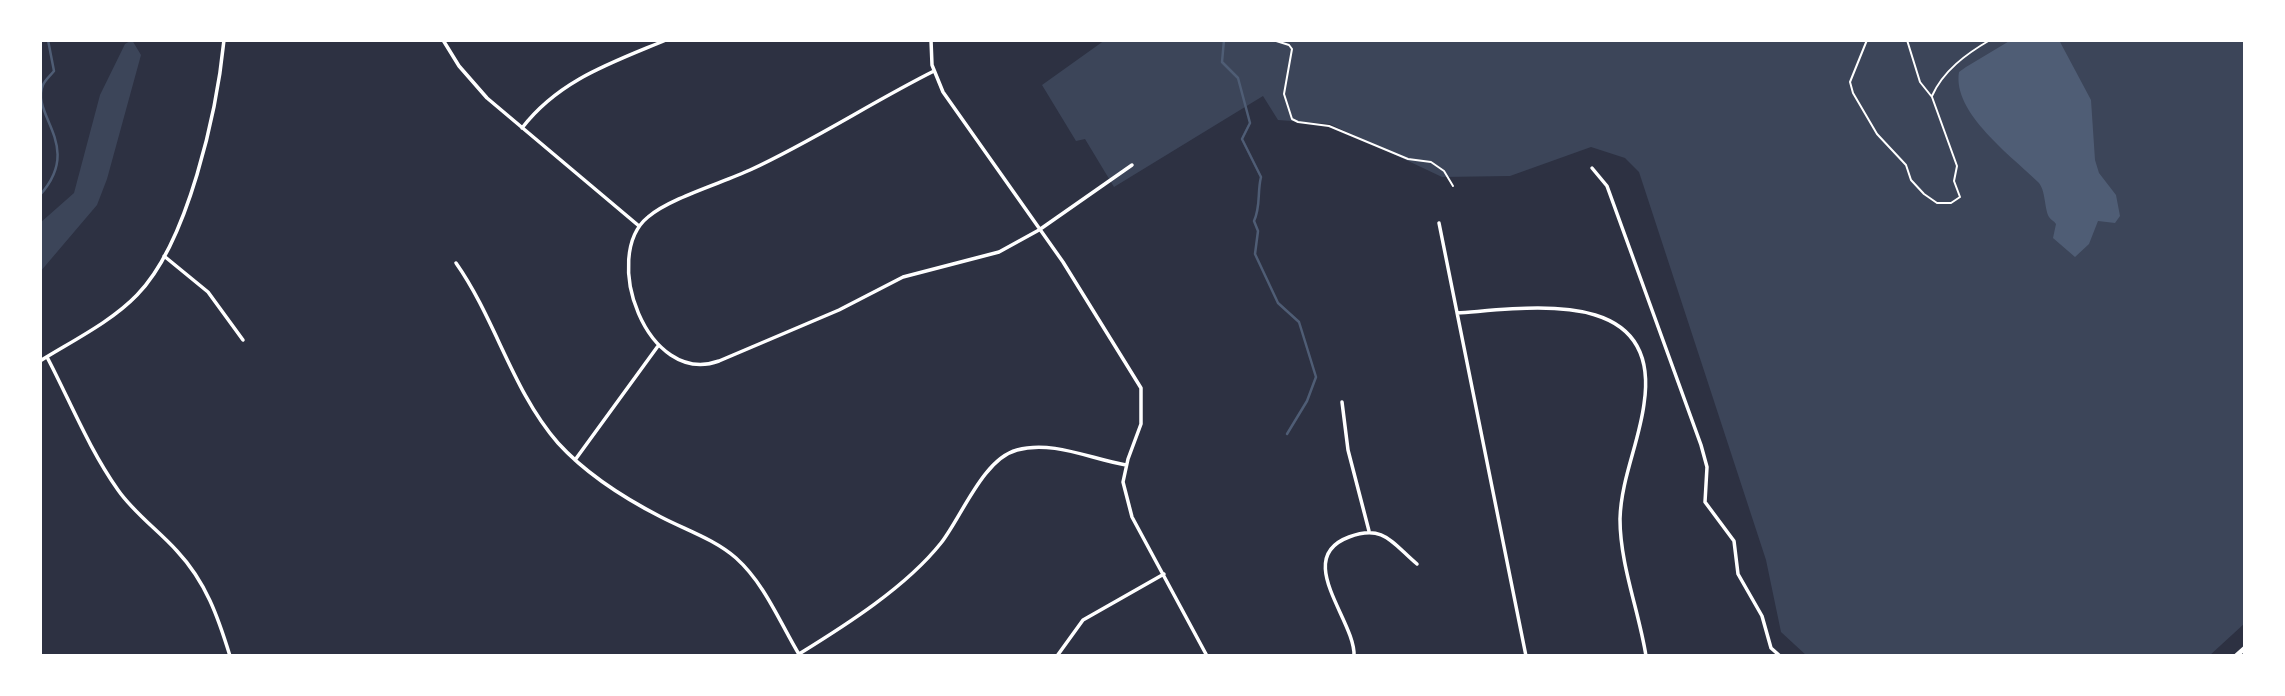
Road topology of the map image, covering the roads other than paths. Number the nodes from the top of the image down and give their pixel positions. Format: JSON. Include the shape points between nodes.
{"nodes":[{"id":1,"x":224,"y":40,"type":"edge"},
{"id":2,"x":443,"y":40,"type":"edge"},
{"id":3,"x":666,"y":40,"type":"edge"},
{"id":4,"x":930,"y":40,"type":"edge"},
{"id":5,"x":934,"y":71,"type":"junction"},
{"id":6,"x":522,"y":128,"type":"junction"},
{"id":7,"x":1132,"y":165,"type":"dead end"},
{"id":8,"x":1592,"y":168,"type":"dead end"},
{"id":9,"x":1439,"y":223,"type":"dead end"},
{"id":10,"x":639,"y":226,"type":"junction"},
{"id":11,"x":1039,"y":230,"type":"junction"},
{"id":12,"x":164,"y":256,"type":"junction"},
{"id":13,"x":456,"y":263,"type":"dead end"},
{"id":14,"x":1457,"y":313,"type":"junction"},
{"id":15,"x":243,"y":340,"type":"dead end"},
{"id":16,"x":658,"y":346,"type":"junction"},
{"id":17,"x":47,"y":357,"type":"junction"},
{"id":18,"x":40,"y":361,"type":"edge"},
{"id":19,"x":1342,"y":402,"type":"dead end"},
{"id":20,"x":575,"y":460,"type":"junction"},
{"id":21,"x":1126,"y":465,"type":"junction"},
{"id":22,"x":1369,"y":531,"type":"junction"},
{"id":23,"x":1417,"y":564,"type":"dead end"},
{"id":24,"x":1164,"y":574,"type":"junction"},
{"id":25,"x":2245,"y":648,"type":"edge"},
{"id":26,"x":799,"y":655,"type":"edge"},
{"id":27,"x":230,"y":656,"type":"edge"},
{"id":28,"x":1057,"y":656,"type":"edge"},
{"id":29,"x":1207,"y":656,"type":"edge"},
{"id":30,"x":1354,"y":656,"type":"edge"},
{"id":31,"x":1526,"y":656,"type":"edge"},
{"id":32,"x":1646,"y":656,"type":"edge"},
{"id":33,"x":1780,"y":656,"type":"edge"},
{"id":34,"x":2236,"y":656,"type":"edge"}],
"edges":[{"from":1,"to":12,"type":"street","via":[[201,156]]},
{"from":2,"to":6,"type":"street","via":[[467,78]]},
{"from":3,"to":6,"type":"street","via":[[566,85],[541,104]]},
{"from":4,"to":5,"type":"street"},
{"from":5,"to":10,"type":"street","via":[[752,169],[650,215]]},
{"from":5,"to":11,"type":"street","via":[[943,92]]},
{"from":6,"to":10,"type":"street"},
{"from":7,"to":11,"type":"street"},
{"from":8,"to":33,"type":"street","via":[[1607,186],[1701,445],[1707,467],[1705,502],[1734,541],[1738,574],[1762,616],[1771,648]]},
{"from":9,"to":14,"type":"street"},
{"from":10,"to":16,"type":"street","via":[[627,265],[644,328]]},
{"from":11,"to":16,"type":"street","via":[[987,257],[893,281],[839,310],[706,366],[688,363]]},
{"from":11,"to":21,"type":"street","via":[[1141,388],[1141,424]]},
{"from":12,"to":15,"type":"street","via":[[208,292]]},
{"from":12,"to":17,"type":"street","via":[[136,296]]},
{"from":13,"to":20,"type":"street","via":[[523,392]]},
{"from":14,"to":31,"type":"street"},
{"from":14,"to":32,"type":"street","via":[[1536,307],[1592,312],[1622,327],[1637,348],[1645,403],[1620,522]]},
{"from":16,"to":20,"type":"street"},
{"from":17,"to":18,"type":"street"},
{"from":17,"to":27,"type":"street","via":[[119,491],[176,549],[203,585]]},
{"from":19,"to":22,"type":"street","via":[[1348,450]]},
{"from":20,"to":26,"type":"street","via":[[616,491],[734,557],[761,587]]},
{"from":21,"to":24,"type":"street","via":[[1123,482],[1128,506]]},
{"from":21,"to":26,"type":"street","via":[[1053,448],[1008,453],[991,467],[925,561],[841,629]]},
{"from":22,"to":23,"type":"street","via":[[1385,536]]},
{"from":22,"to":30,"type":"street","via":[[1337,543],[1325,566]]},
{"from":24,"to":28,"type":"street","via":[[1091,614],[1075,627]]},
{"from":24,"to":29,"type":"street"},
{"from":25,"to":34,"type":"main road"}]}
